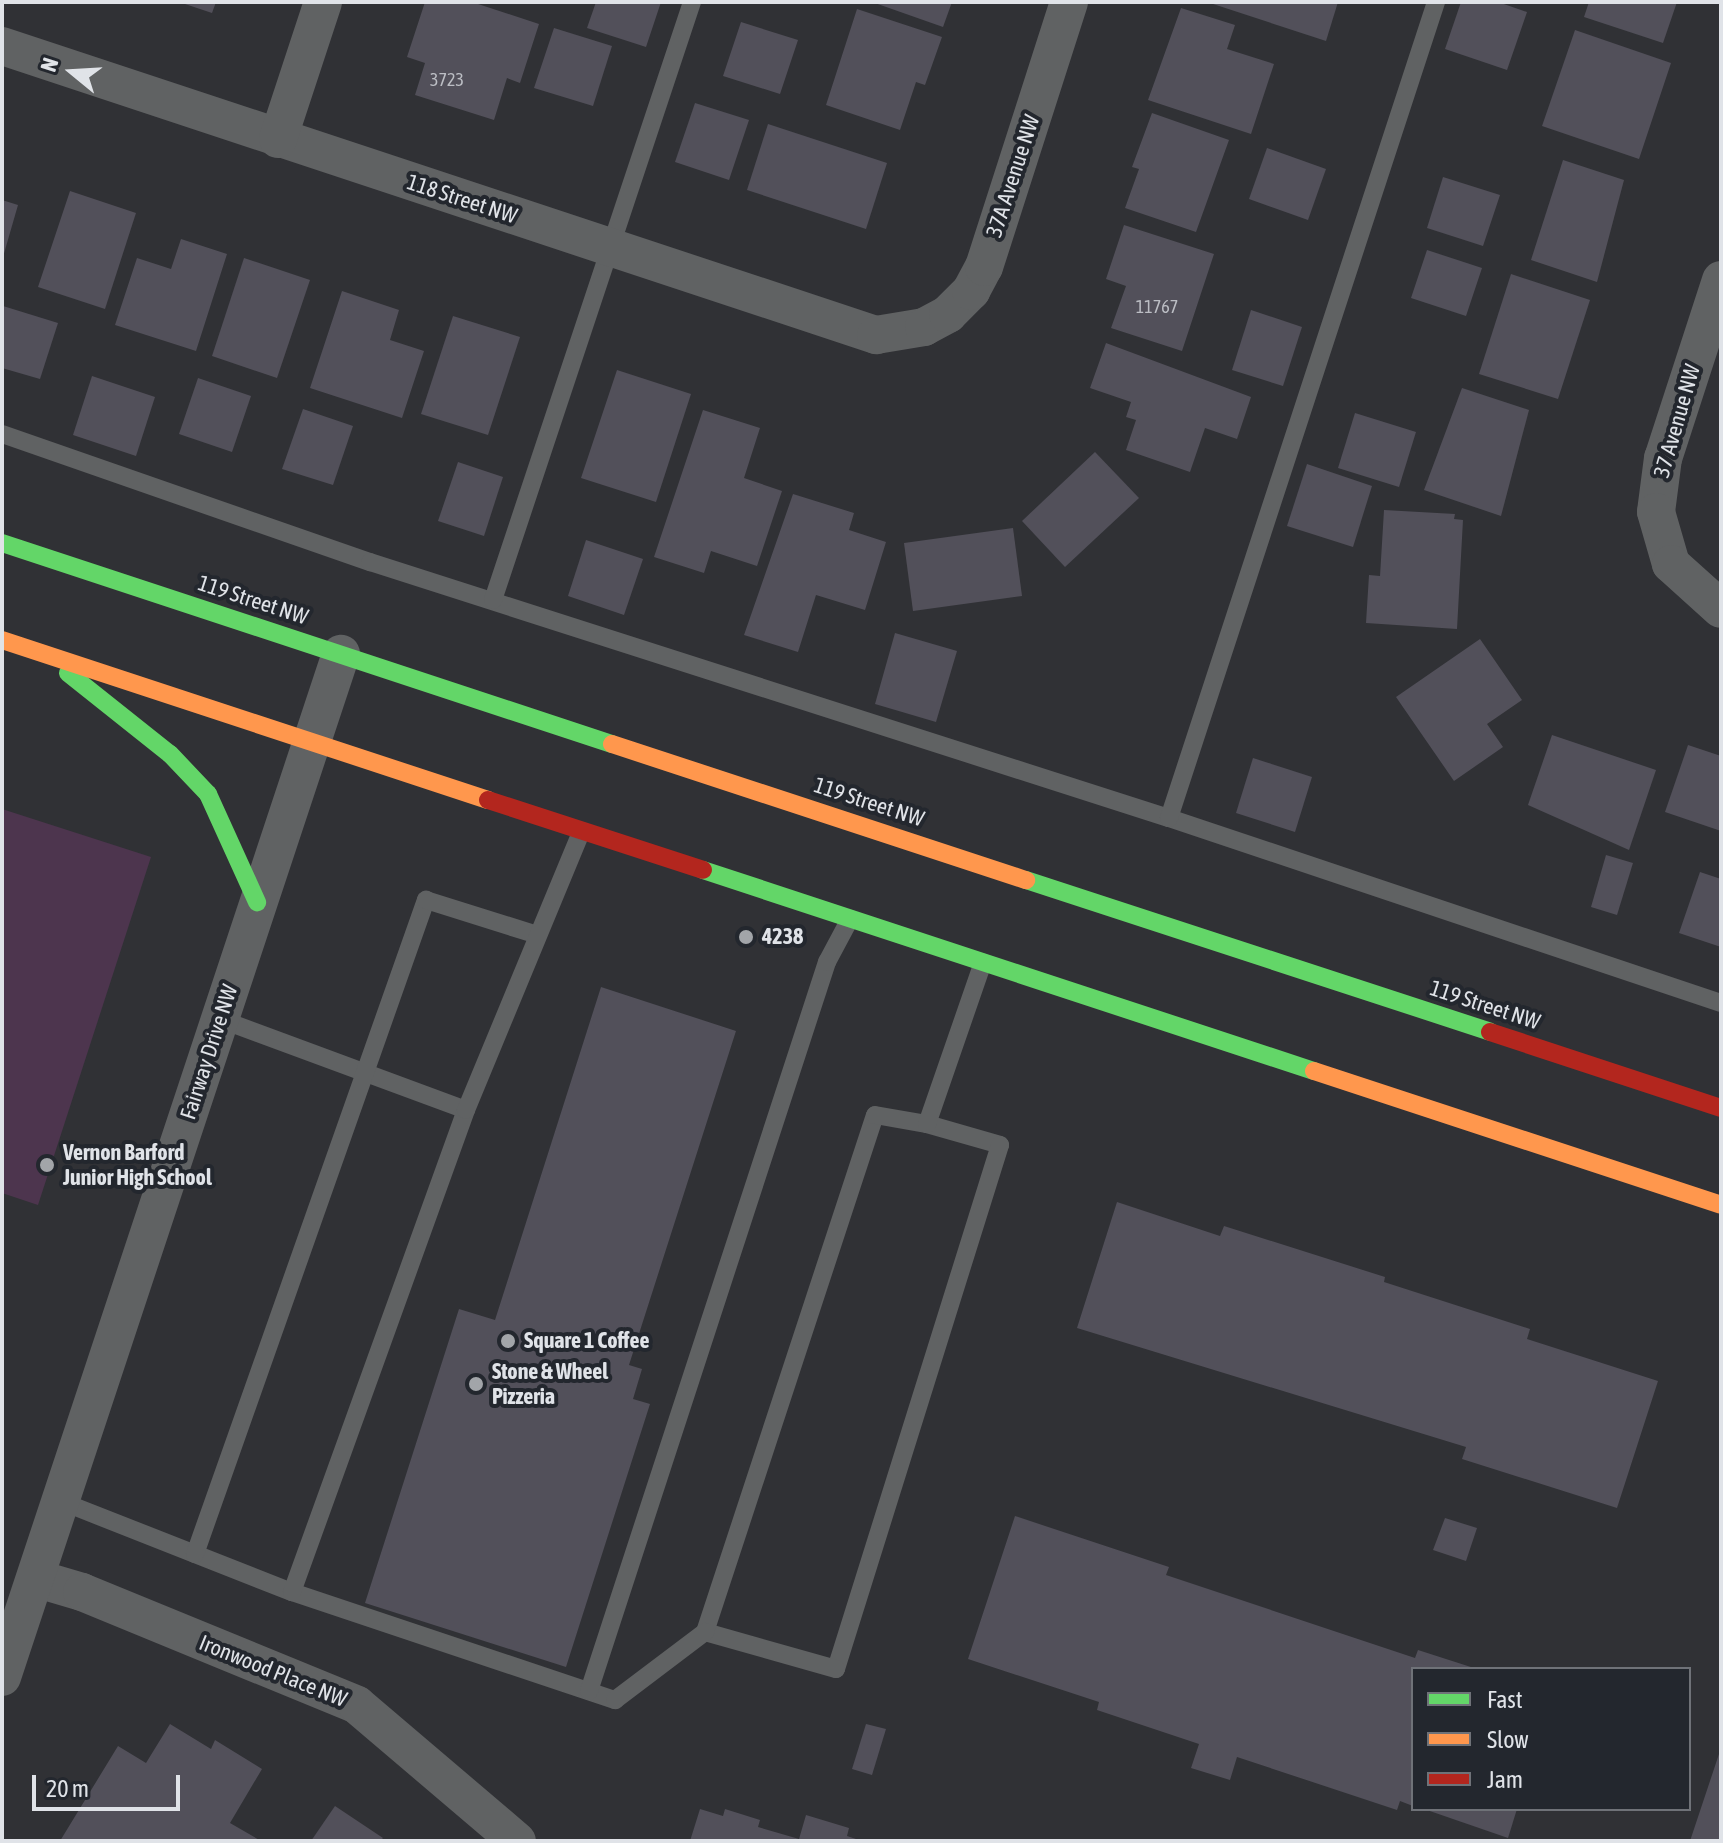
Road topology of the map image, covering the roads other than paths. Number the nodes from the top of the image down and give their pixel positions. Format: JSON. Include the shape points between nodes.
{"nodes":[{"id":1,"x":323,"y":2,"type":"edge"},
{"id":2,"x":692,"y":2,"type":"edge"},
{"id":3,"x":1069,"y":2,"type":"edge"},
{"id":4,"x":1436,"y":2,"type":"edge"},
{"id":5,"x":2,"y":46,"type":"edge"},
{"id":6,"x":278,"y":139,"type":"junction"},
{"id":7,"x":610,"y":248,"type":"junction"},
{"id":8,"x":1721,"y":280,"type":"edge"},
{"id":9,"x":924,"y":327,"type":"joint"},
{"id":10,"x":2,"y":434,"type":"edge"},
{"id":11,"x":2,"y":543,"type":"edge"},
{"id":12,"x":493,"y":600,"type":"junction"},
{"id":13,"x":1721,"y":609,"type":"edge"},
{"id":14,"x":2,"y":640,"type":"edge"},
{"id":15,"x":44,"y":654,"type":"junction"},
{"id":16,"x":341,"y":654,"type":"junction"},
{"id":17,"x":312,"y":741,"type":"junction"},
{"id":18,"x":1169,"y":818,"type":"junction"},
{"id":19,"x":581,"y":832,"type":"junction"},
{"id":20,"x":257,"y":902,"type":"junction"},
{"id":21,"x":850,"y":919,"type":"junction"},
{"id":22,"x":538,"y":935,"type":"junction"},
{"id":23,"x":983,"y":962,"type":"junction"},
{"id":24,"x":1721,"y":1003,"type":"edge"},
{"id":25,"x":220,"y":1019,"type":"junction"},
{"id":26,"x":362,"y":1072,"type":"junction"},
{"id":27,"x":1721,"y":1108,"type":"edge"},
{"id":28,"x":466,"y":1110,"type":"junction"},
{"id":29,"x":927,"y":1124,"type":"junction"},
{"id":30,"x":1721,"y":1205,"type":"edge"},
{"id":31,"x":63,"y":1502,"type":"junction"},
{"id":32,"x":195,"y":1554,"type":"junction"},
{"id":33,"x":38,"y":1579,"type":"junction"},
{"id":34,"x":292,"y":1592,"type":"junction"},
{"id":35,"x":705,"y":1632,"type":"junction"},
{"id":36,"x":2,"y":1677,"type":"edge"},
{"id":37,"x":589,"y":1691,"type":"junction"},
{"id":38,"x":517,"y":1841,"type":"edge"}],
"edges":[{"from":1,"to":6,"type":"street"},
{"from":2,"to":7,"type":"lane"},
{"from":3,"to":9,"type":"street","name":"37A Avenue NW","via":[[984,267],[971,291],[948,314]]},
{"from":4,"to":18,"type":"lane"},
{"from":5,"to":6,"type":"street","name":"118 Street NW"},
{"from":6,"to":7,"type":"street","name":"118 Street NW"},
{"from":7,"to":9,"type":"street","name":"118 Street NW","via":[[855,330],[876,335]]},
{"from":7,"to":12,"type":"lane"},
{"from":8,"to":13,"type":"street","name":"37 Avenue NW","via":[[1663,458],[1656,512],[1671,564]]},
{"from":10,"to":12,"type":"lane"},
{"from":11,"to":16,"type":"main road","name":"119 Street NW"},
{"from":12,"to":18,"type":"lane"},
{"from":14,"to":15,"type":"main road"},
{"from":15,"to":17,"type":"main road"},
{"from":15,"to":20,"type":"main road","via":[[170,754],[208,794]]},
{"from":16,"to":17,"type":"street","name":"Fairway Drive NW"},
{"from":16,"to":27,"type":"main road","name":"119 Street NW"},
{"from":17,"to":19,"type":"main road"},
{"from":17,"to":20,"type":"street","name":"Fairway Drive NW"},
{"from":18,"to":24,"type":"lane"},
{"from":19,"to":21,"type":"main road"},
{"from":19,"to":22,"type":"lane"},
{"from":20,"to":25,"type":"street","name":"Fairway Drive NW"},
{"from":21,"to":23,"type":"main road"},
{"from":21,"to":37,"type":"lane","via":[[827,962]]},
{"from":22,"to":26,"type":"lane","via":[[426,900]]},
{"from":22,"to":28,"type":"lane"},
{"from":23,"to":29,"type":"lane"},
{"from":23,"to":30,"type":"main road"},
{"from":25,"to":26,"type":"lane"},
{"from":25,"to":31,"type":"street","name":"Fairway Drive NW"},
{"from":26,"to":28,"type":"lane"},
{"from":26,"to":32,"type":"lane"},
{"from":28,"to":34,"type":"lane"},
{"from":29,"to":35,"type":"lane","via":[[875,1115]]},
{"from":29,"to":35,"type":"lane","via":[[1000,1145],[836,1669]]},
{"from":31,"to":32,"type":"lane"},
{"from":31,"to":33,"type":"street","name":"Fairway Drive NW"},
{"from":32,"to":34,"type":"lane"},
{"from":33,"to":36,"type":"street","name":"Fairway Drive NW"},
{"from":33,"to":38,"type":"street","name":"Ironwood Place NW","via":[[82,1592],[357,1705]]},
{"from":34,"to":37,"type":"lane"},
{"from":35,"to":37,"type":"lane","via":[[615,1700]]}]}
